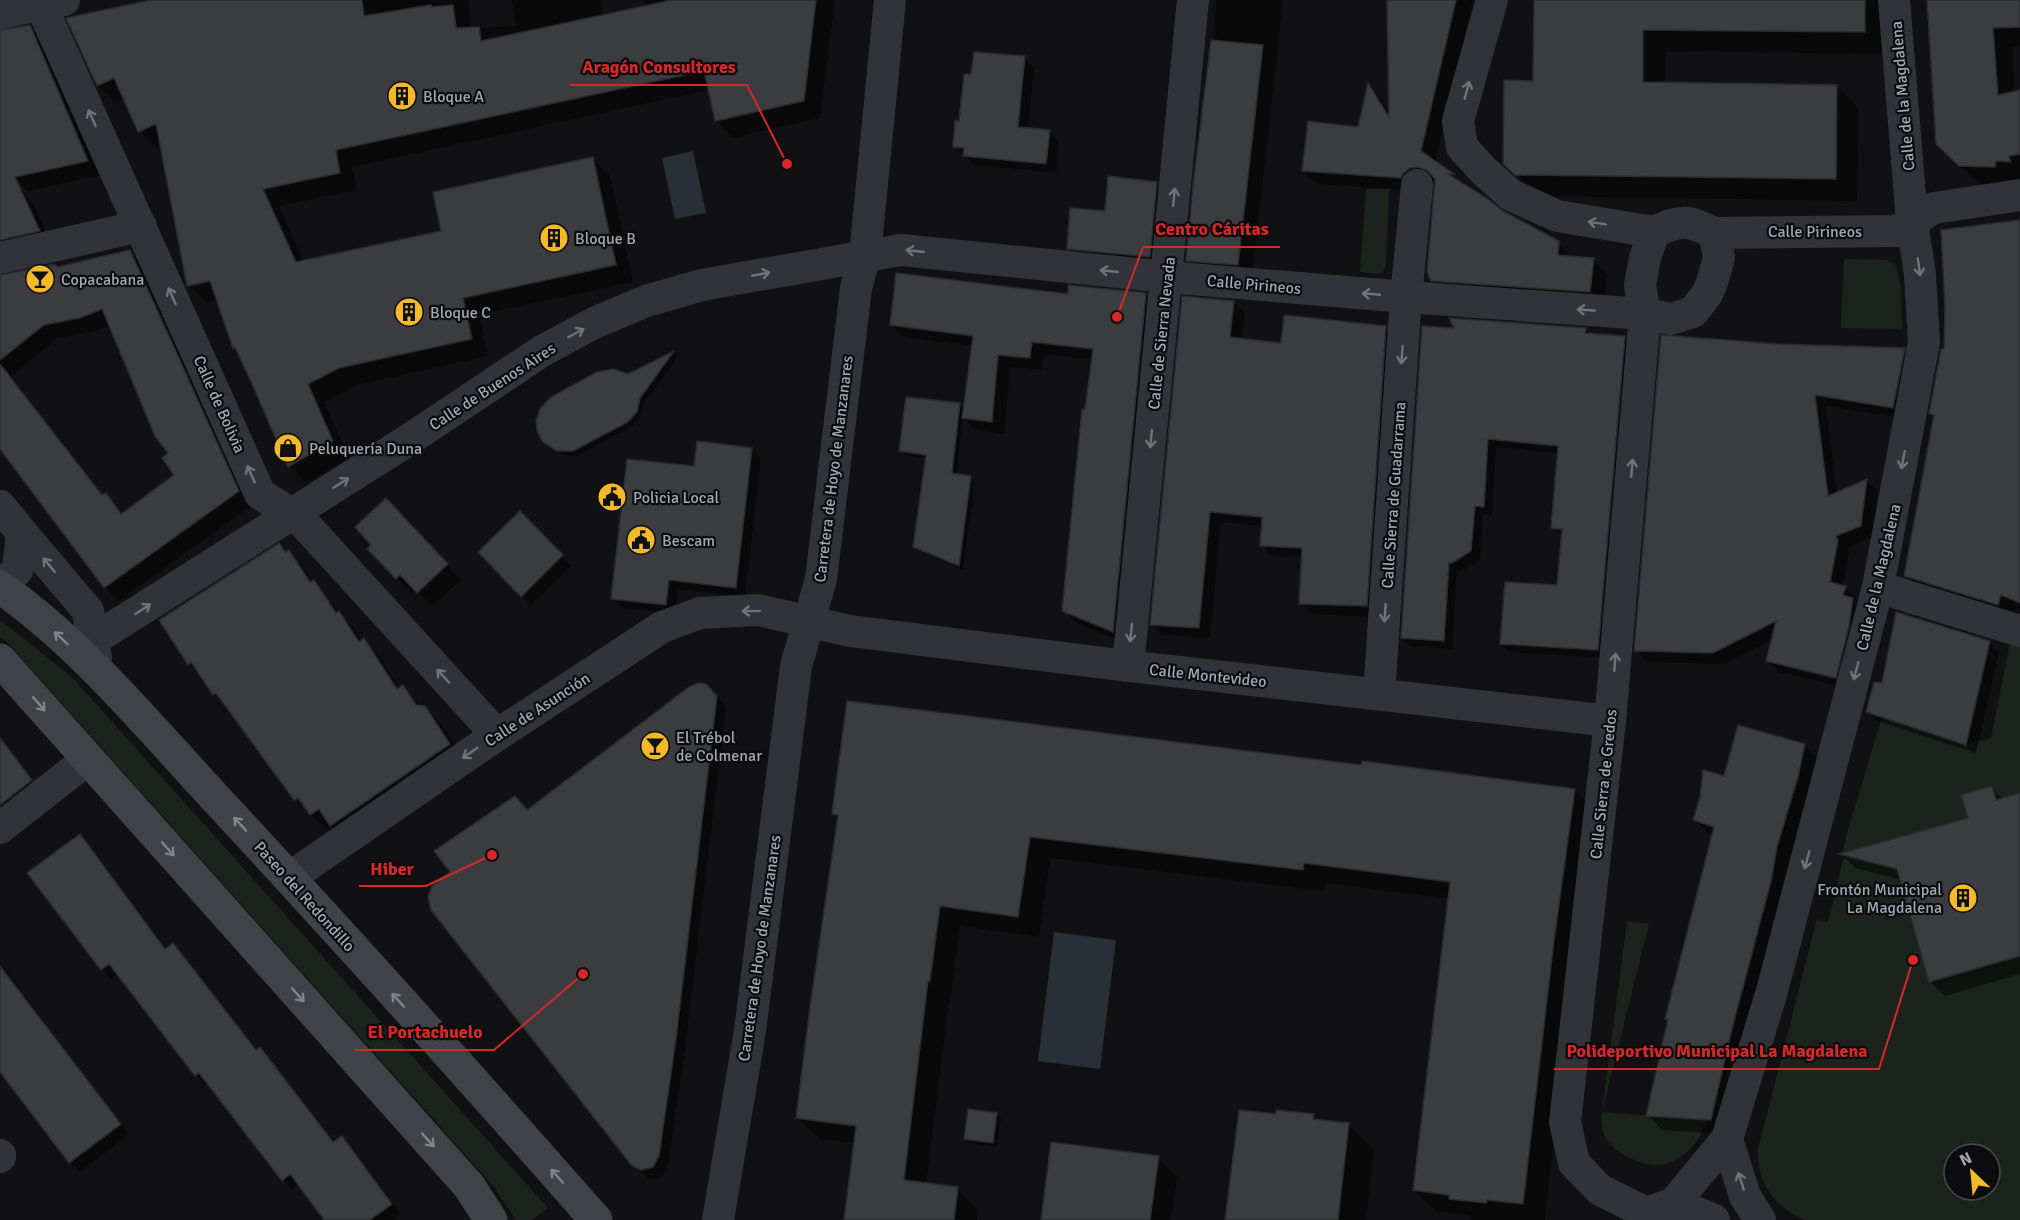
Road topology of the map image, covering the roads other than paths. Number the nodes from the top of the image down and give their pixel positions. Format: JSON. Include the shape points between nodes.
{"nodes":[{"id":1,"x":890,"y":0,"type":"edge"},
{"id":2,"x":1193,"y":0,"type":"edge"},
{"id":3,"x":1492,"y":0,"type":"edge"},
{"id":4,"x":1894,"y":0,"type":"edge"},
{"id":5,"x":53,"y":2,"type":"edge"},
{"id":6,"x":0,"y":13,"type":"edge"},
{"id":7,"x":1417,"y":185,"type":"dead end"},
{"id":8,"x":2020,"y":195,"type":"edge"},
{"id":9,"x":1912,"y":221,"type":"junction"},
{"id":10,"x":141,"y":226,"type":"junction"},
{"id":11,"x":1654,"y":232,"type":"junction"},
{"id":12,"x":1714,"y":233,"type":"junction"},
{"id":13,"x":865,"y":255,"type":"junction"},
{"id":14,"x":0,"y":258,"type":"edge"},
{"id":15,"x":1167,"y":276,"type":"junction"},
{"id":16,"x":1406,"y":297,"type":"junction"},
{"id":17,"x":1645,"y":314,"type":"junction"},
{"id":18,"x":0,"y":506,"type":"edge"},
{"id":19,"x":291,"y":514,"type":"junction"},
{"id":20,"x":22,"y":533,"type":"junction"},
{"id":21,"x":1,"y":587,"type":"edge"},
{"id":22,"x":1878,"y":587,"type":"junction"},
{"id":23,"x":808,"y":621,"type":"junction"},
{"id":24,"x":2020,"y":631,"type":"edge"},
{"id":25,"x":95,"y":656,"type":"junction"},
{"id":26,"x":0,"y":660,"type":"edge"},
{"id":27,"x":1128,"y":666,"type":"junction"},
{"id":28,"x":1379,"y":694,"type":"junction"},
{"id":29,"x":1610,"y":720,"type":"junction"},
{"id":30,"x":497,"y":735,"type":"junction"},
{"id":31,"x":88,"y":759,"type":"junction"},
{"id":32,"x":0,"y":828,"type":"edge"},
{"id":33,"x":289,"y":878,"type":"junction"},
{"id":34,"x":1727,"y":1139,"type":"junction"},
{"id":35,"x":1655,"y":1212,"type":"edge"},
{"id":36,"x":492,"y":1220,"type":"edge"},
{"id":37,"x":596,"y":1220,"type":"edge"},
{"id":38,"x":718,"y":1220,"type":"edge"},
{"id":39,"x":1714,"y":1220,"type":"edge"},
{"id":40,"x":1760,"y":1220,"type":"edge"}],
"edges":[{"from":1,"to":13,"type":"street","name":"Carretera de Hoyo de Manzanares"},
{"from":15,"to":2,"type":"street","name":"Calle de Sierra Nevada","one_way":true},
{"from":11,"to":3,"type":"street","one_way":true,"via":[[1557,216],[1511,195],[1462,147],[1458,121]]},
{"from":4,"to":9,"type":"street","name":"Calle de la Magdalena"},
{"from":5,"to":6,"type":"street"},
{"from":10,"to":5,"type":"street","name":"Calle de Bolivia","one_way":true},
{"from":7,"to":16,"type":"street","name":"Calle Sierra de Guadarrama"},
{"from":8,"to":9,"type":"street","name":"Calle Pirineos","via":[[1934,208]]},
{"from":9,"to":12,"type":"street","name":"Calle Pirineos","via":[[1897,231]]},
{"from":9,"to":22,"type":"street","name":"Calle de la Magdalena","one_way":true,"via":[[1924,342]]},
{"from":10,"to":14,"type":"street"},
{"from":19,"to":10,"type":"street","name":"Calle de Bolivia","one_way":true,"via":[[260,494]]},
{"from":11,"to":12,"type":"street","via":[[1671,224],[1693,222]]},
{"from":11,"to":17,"type":"street","via":[[1640,285]]},
{"from":12,"to":17,"type":"street","via":[[1719,258],[1707,294],[1693,312],[1671,320]]},
{"from":15,"to":13,"type":"street","name":"Calle Pirineos","one_way":true,"via":[[901,250]]},
{"from":19,"to":13,"type":"street","name":"Calle de Buenos Aires","one_way":true,"via":[[508,372],[594,323],[646,301],[702,285]]},
{"from":13,"to":23,"type":"street","name":"Carretera de Hoyo de Manzanares","via":[[856,288],[821,579]]},
{"from":16,"to":15,"type":"street","name":"Calle Pirineos","one_way":true},
{"from":15,"to":27,"type":"street","name":"Calle de Sierra Nevada","one_way":true},
{"from":17,"to":16,"type":"street","name":"Calle Pirineos","one_way":true},
{"from":16,"to":28,"type":"street","name":"Calle Sierra de Guadarrama","one_way":true},
{"from":29,"to":17,"type":"street","name":"Calle Sierra de Gredos","one_way":true},
{"from":18,"to":20,"type":"street"},
{"from":25,"to":19,"type":"street","name":"Calle de Buenos Aires","one_way":true},
{"from":30,"to":19,"type":"street","name":"Calle de Bolivia","one_way":true,"via":[[300,519]]},
{"from":20,"to":21,"type":"street","via":[[18,569]]},
{"from":25,"to":20,"type":"street","one_way":true,"via":[[88,611]]},
{"from":25,"to":21,"type":"main road","name":"Paseo del Redondillo","one_way":true},
{"from":22,"to":24,"type":"street"},
{"from":22,"to":34,"type":"street","name":"Calle de la Magdalena","one_way":true,"via":[[1772,991]]},
{"from":23,"to":27,"type":"street","name":"Calle Montevideo","via":[[850,631]]},
{"from":23,"to":30,"type":"street","name":"Calle de Asunción","one_way":true,"via":[[758,610],[700,614],[662,627]]},
{"from":23,"to":38,"type":"street","name":"Carretera de Hoyo de Manzanares","via":[[796,666],[750,1031]]},
{"from":33,"to":25,"type":"main road","name":"Paseo del Redondillo","one_way":true},
{"from":26,"to":31,"type":"main road","one_way":true},
{"from":27,"to":28,"type":"street","name":"Calle Montevideo"},
{"from":28,"to":29,"type":"street","name":"Calle Montevideo"},
{"from":29,"to":35,"type":"street","name":"Calle Sierra de Gredos","via":[[1565,1122],[1574,1163],[1600,1190]]},
{"from":30,"to":33,"type":"street","name":"Calle de Asunción","one_way":true},
{"from":31,"to":32,"type":"street"},
{"from":31,"to":36,"type":"main road","one_way":true,"via":[[469,1186]]},
{"from":37,"to":33,"type":"main road","name":"Paseo del Redondillo","one_way":true},
{"from":34,"to":35,"type":"street","name":"Calle de la Magdalena"},
{"from":40,"to":34,"type":"street","one_way":true,"via":[[1745,1196]]},
{"from":35,"to":39,"type":"street"}]}
